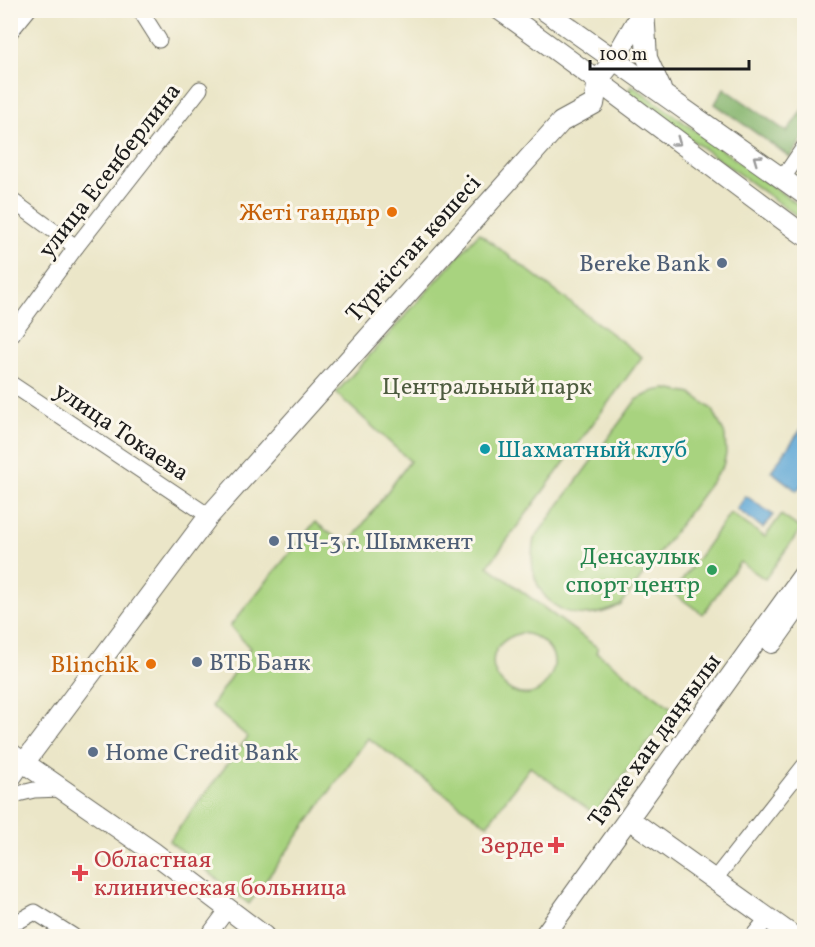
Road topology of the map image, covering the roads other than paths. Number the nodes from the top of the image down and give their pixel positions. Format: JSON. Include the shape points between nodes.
{"nodes":[{"id":1,"x":28,"y":10,"type":"edge"},
{"id":2,"x":140,"y":10,"type":"edge"},
{"id":3,"x":500,"y":10,"type":"edge"},
{"id":4,"x":544,"y":10,"type":"edge"},
{"id":5,"x":644,"y":10,"type":"edge"},
{"id":6,"x":10,"y":32,"type":"edge"},
{"id":7,"x":159,"y":40,"type":"dead end"},
{"id":8,"x":614,"y":60,"type":"junction"},
{"id":9,"x":598,"y":80,"type":"junction"},
{"id":10,"x":200,"y":89,"type":"dead end"},
{"id":11,"x":663,"y":92,"type":"junction"},
{"id":12,"x":643,"y":117,"type":"junction"},
{"id":13,"x":561,"y":122,"type":"junction"},
{"id":14,"x":804,"y":147,"type":"edge"},
{"id":15,"x":783,"y":178,"type":"junction"},
{"id":16,"x":804,"y":194,"type":"edge"},
{"id":17,"x":10,"y":199,"type":"edge"},
{"id":18,"x":804,"y":236,"type":"edge"},
{"id":19,"x":76,"y":247,"type":"junction"},
{"id":20,"x":10,"y":337,"type":"edge"},
{"id":21,"x":10,"y":383,"type":"edge"},
{"id":22,"x":209,"y":516,"type":"junction"},
{"id":23,"x":804,"y":573,"type":"edge"},
{"id":24,"x":804,"y":598,"type":"edge"},
{"id":25,"x":17,"y":758,"type":"edge"},
{"id":26,"x":804,"y":766,"type":"edge"},
{"id":27,"x":10,"y":783,"type":"edge"},
{"id":28,"x":62,"y":789,"type":"junction"},
{"id":29,"x":10,"y":796,"type":"edge"},
{"id":30,"x":634,"y":822,"type":"junction"},
{"id":31,"x":714,"y":880,"type":"junction"},
{"id":32,"x":228,"y":909,"type":"junction"},
{"id":33,"x":767,"y":919,"type":"junction"},
{"id":34,"x":10,"y":920,"type":"edge"},
{"id":35,"x":73,"y":936,"type":"edge"},
{"id":36,"x":208,"y":936,"type":"edge"},
{"id":37,"x":264,"y":936,"type":"edge"},
{"id":38,"x":544,"y":936,"type":"edge"},
{"id":39,"x":559,"y":936,"type":"edge"},
{"id":40,"x":753,"y":936,"type":"edge"},
{"id":41,"x":793,"y":936,"type":"edge"}],
"edges":[{"from":1,"to":6,"type":"street"},
{"from":2,"to":7,"type":"street"},
{"from":3,"to":9,"type":"main road"},
{"from":4,"to":8,"type":"main road"},
{"from":5,"to":8,"type":"main road","name":"Түркістан көшесі"},
{"from":5,"to":11,"type":"main road","via":[[647,58]]},
{"from":8,"to":9,"type":"main road","name":"Түркістан көшесі"},
{"from":8,"to":11,"type":"main road"},
{"from":9,"to":12,"type":"main road"},
{"from":9,"to":13,"type":"main road","name":"Түркістан көшесі","via":[[594,104]]},
{"from":10,"to":19,"type":"street","name":"улица Есенберлина"},
{"from":15,"to":11,"type":"main road","one_way":true},
{"from":12,"to":13,"type":"main road","via":[[613,109],[592,111]]},
{"from":12,"to":18,"type":"main road","one_way":true},
{"from":13,"to":22,"type":"main road","name":"Түркістан көшесі"},
{"from":14,"to":15,"type":"street"},
{"from":15,"to":16,"type":"main road"},
{"from":17,"to":19,"type":"street"},
{"from":19,"to":20,"type":"street","name":"улица Есенберлина"},
{"from":21,"to":22,"type":"street","name":"улица Токаева"},
{"from":22,"to":25,"type":"main road","name":"Түркістан көшесі"},
{"from":23,"to":30,"type":"main road","name":"Тәуке хан даңғылы"},
{"from":24,"to":30,"type":"main road","name":"Тәуке хан даңғылы"},
{"from":25,"to":27,"type":"street"},
{"from":25,"to":28,"type":"main road"},
{"from":26,"to":31,"type":"street"},
{"from":28,"to":29,"type":"street"},
{"from":28,"to":32,"type":"main road"},
{"from":30,"to":31,"type":"main road"},
{"from":30,"to":38,"type":"main road","name":"Тәуке хан даңғылы"},
{"from":30,"to":39,"type":"main road","name":"Тәуке хан даңғылы"},
{"from":31,"to":33,"type":"main road"},
{"from":32,"to":36,"type":"street"},
{"from":32,"to":37,"type":"main road"},
{"from":33,"to":40,"type":"street"},
{"from":33,"to":41,"type":"main road"},
{"from":34,"to":35,"type":"street","via":[[19,921],[35,912]]}]}
